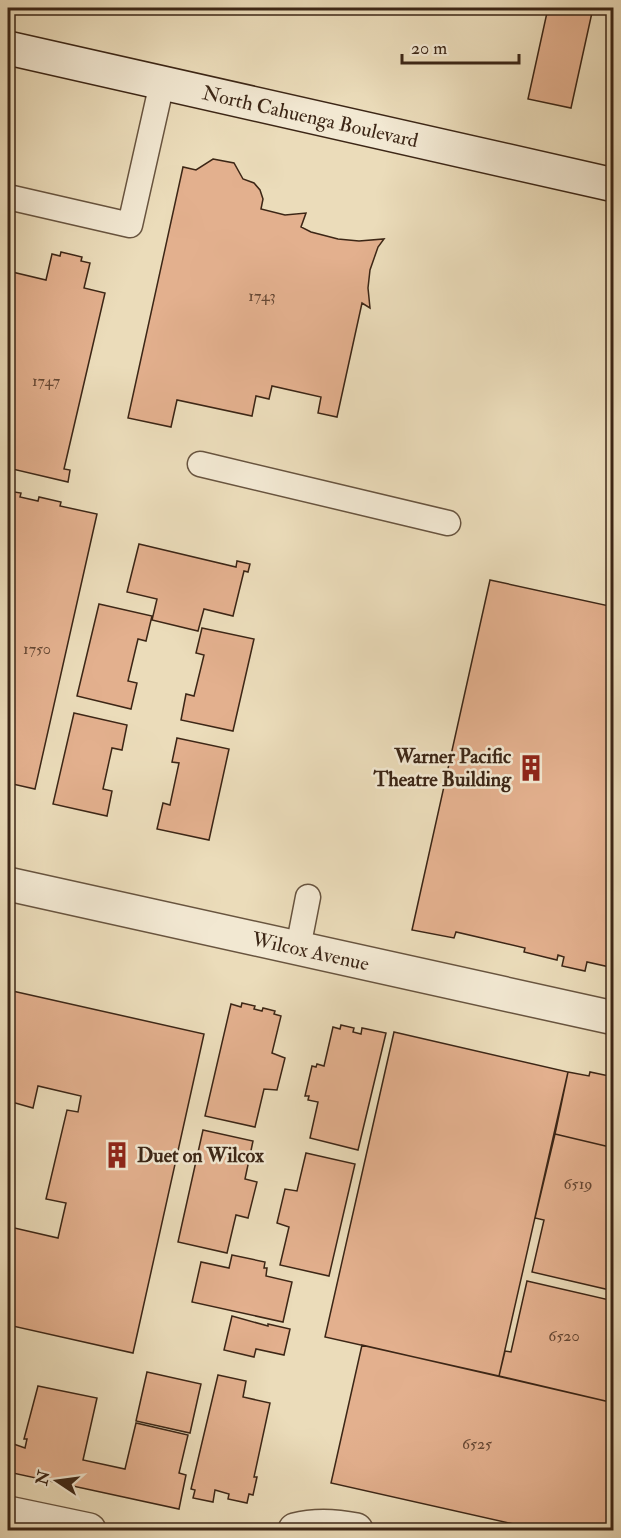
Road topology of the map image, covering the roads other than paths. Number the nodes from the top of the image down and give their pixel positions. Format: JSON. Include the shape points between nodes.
{"nodes":[{"id":1,"x":8,"y":48,"type":"edge"},
{"id":2,"x":162,"y":83,"type":"junction"},
{"id":3,"x":614,"y":185,"type":"edge"},
{"id":4,"x":8,"y":197,"type":"edge"},
{"id":5,"x":200,"y":464,"type":"dead end"},
{"id":6,"x":448,"y":523,"type":"dead end"},
{"id":7,"x":8,"y":884,"type":"edge"},
{"id":8,"x":308,"y":897,"type":"dead end"},
{"id":9,"x":298,"y":948,"type":"junction"},
{"id":10,"x":614,"y":1018,"type":"edge"},
{"id":11,"x":8,"y":1513,"type":"edge"},
{"id":12,"x":89,"y":1530,"type":"edge"},
{"id":13,"x":295,"y":1530,"type":"edge"},
{"id":14,"x":356,"y":1530,"type":"edge"}],
"edges":[{"from":1,"to":2,"type":"street","name":"North Cahuenga Boulevard"},
{"from":2,"to":3,"type":"street","name":"North Cahuenga Boulevard"},
{"from":2,"to":4,"type":"lane","via":[[130,225]]},
{"from":5,"to":6,"type":"lane"},
{"from":7,"to":9,"type":"street","name":"Wilcox Avenue"},
{"from":8,"to":9,"type":"lane"},
{"from":9,"to":10,"type":"street","name":"Wilcox Avenue"},
{"from":11,"to":12,"type":"street"},
{"from":13,"to":14,"type":"street"}]}
